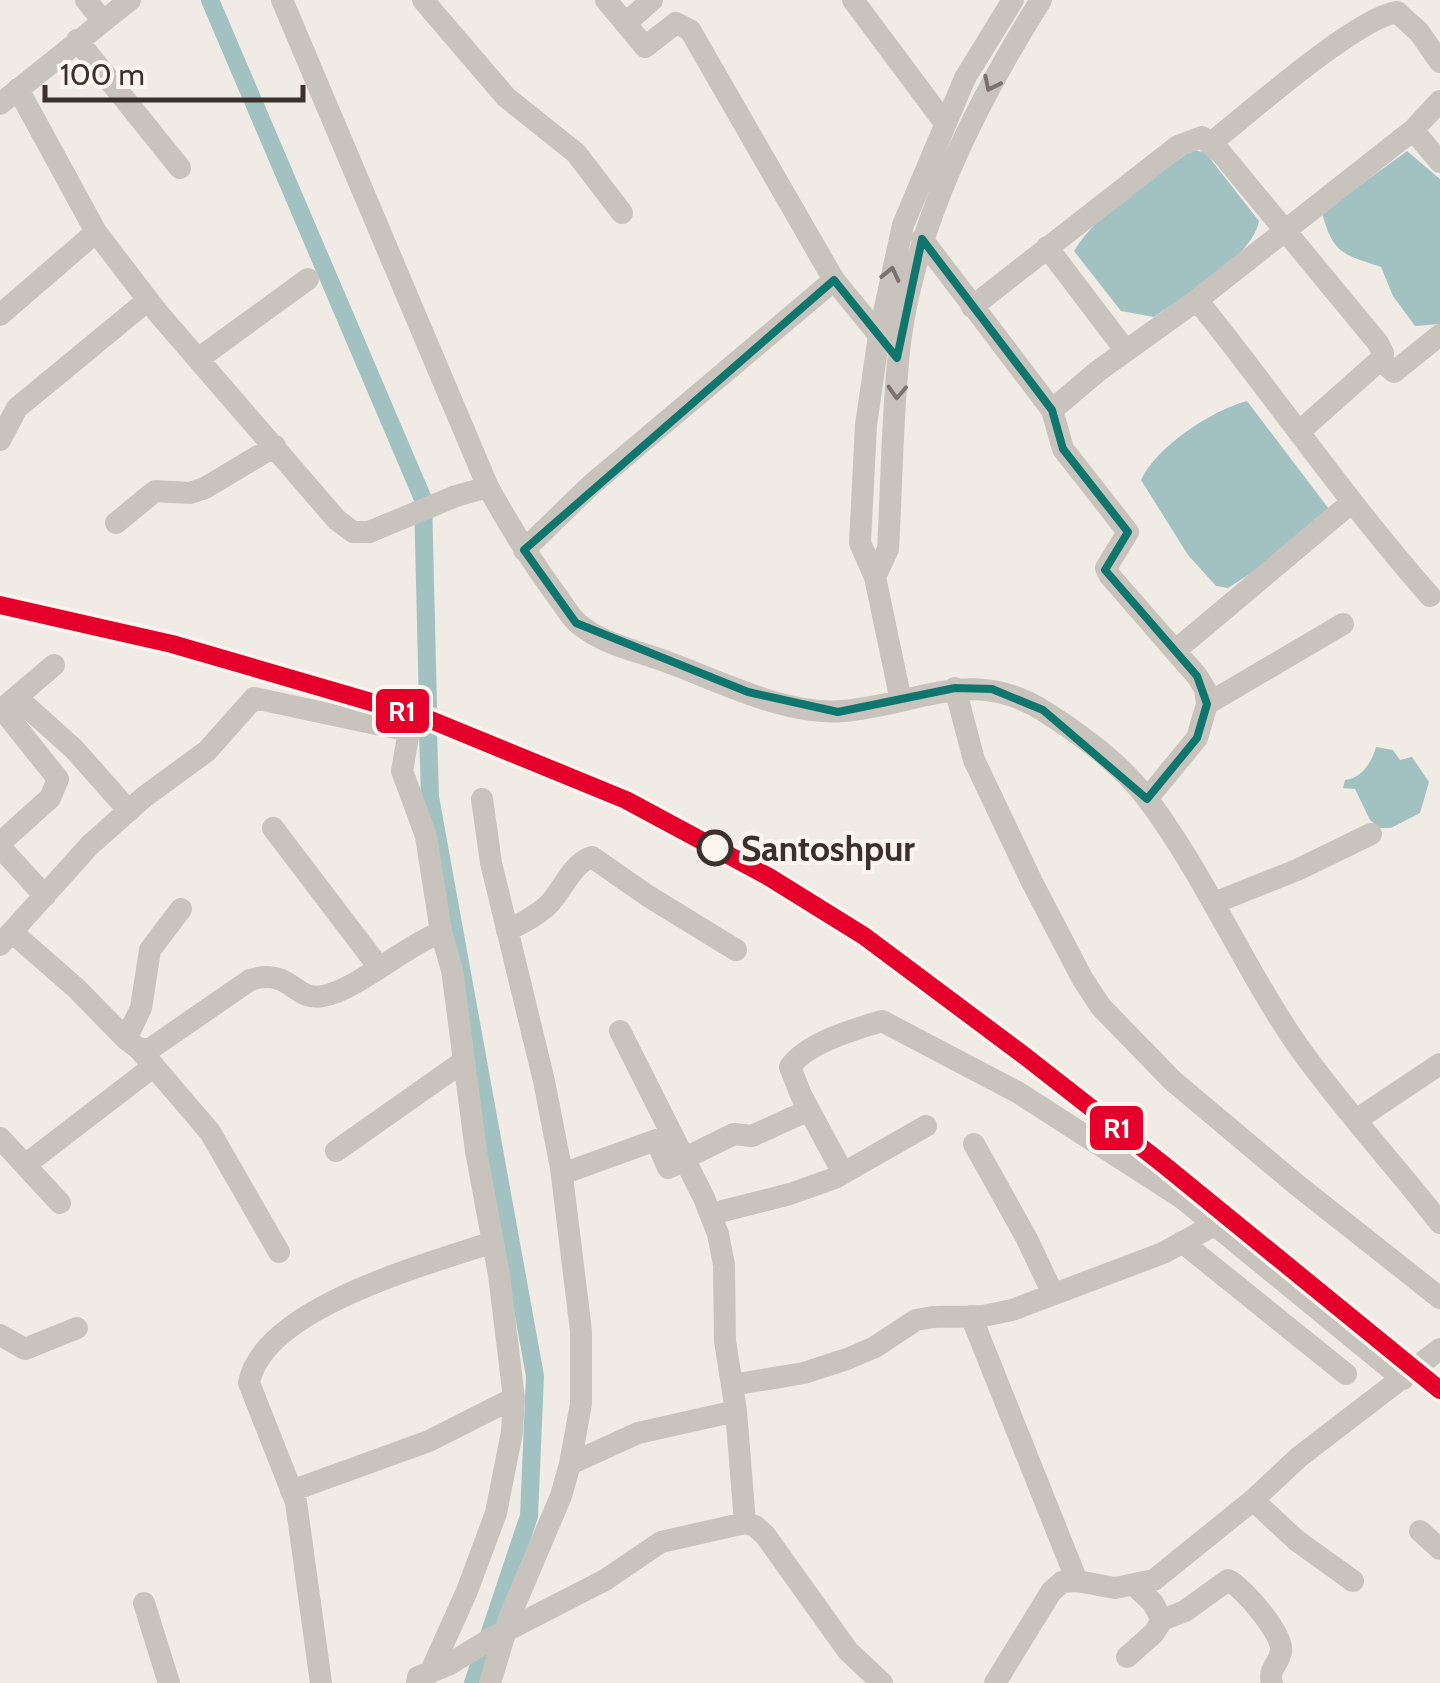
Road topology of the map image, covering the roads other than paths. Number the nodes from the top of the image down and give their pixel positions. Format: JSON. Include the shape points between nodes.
{"nodes":[{"id":1,"x":86,"y":0,"type":"edge"},
{"id":2,"x":130,"y":0,"type":"edge"},
{"id":3,"x":282,"y":0,"type":"edge"},
{"id":4,"x":423,"y":0,"type":"edge"},
{"id":5,"x":606,"y":0,"type":"edge"},
{"id":6,"x":652,"y":0,"type":"edge"},
{"id":7,"x":853,"y":0,"type":"edge"},
{"id":8,"x":1013,"y":0,"type":"edge"},
{"id":9,"x":1040,"y":0,"type":"edge"},
{"id":10,"x":102,"y":20,"type":"junction"},
{"id":11,"x":626,"y":23,"type":"junction"},
{"id":12,"x":77,"y":40,"type":"junction"},
{"id":13,"x":1440,"y":62,"type":"edge"},
{"id":14,"x":9,"y":96,"type":"edge"},
{"id":15,"x":1440,"y":102,"type":"edge"},
{"id":16,"x":944,"y":122,"type":"junction"},
{"id":17,"x":1413,"y":130,"type":"junction"},
{"id":18,"x":1211,"y":144,"type":"junction"},
{"id":19,"x":1440,"y":162,"type":"edge"},
{"id":20,"x":180,"y":168,"type":"dead end"},
{"id":21,"x":622,"y":213,"type":"dead end"},
{"id":22,"x":1284,"y":230,"type":"junction"},
{"id":23,"x":96,"y":232,"type":"junction"},
{"id":24,"x":922,"y":239,"type":"junction"},
{"id":25,"x":1047,"y":247,"type":"junction"},
{"id":26,"x":308,"y":279,"type":"dead end"},
{"id":27,"x":834,"y":280,"type":"junction"},
{"id":28,"x":148,"y":300,"type":"junction"},
{"id":29,"x":1197,"y":300,"type":"junction"},
{"id":30,"x":972,"y":306,"type":"junction"},
{"id":31,"x":0,"y":315,"type":"edge"},
{"id":32,"x":1440,"y":335,"type":"edge"},
{"id":33,"x":889,"y":339,"type":"junction"},
{"id":34,"x":1126,"y":350,"type":"junction"},
{"id":35,"x":198,"y":359,"type":"junction"},
{"id":36,"x":1380,"y":360,"type":"junction"},
{"id":37,"x":1052,"y":410,"type":"junction"},
{"id":38,"x":1300,"y":432,"type":"junction"},
{"id":39,"x":0,"y":440,"type":"edge"},
{"id":40,"x":275,"y":446,"type":"junction"},
{"id":41,"x":488,"y":488,"type":"junction"},
{"id":42,"x":1352,"y":502,"type":"junction"},
{"id":43,"x":116,"y":523,"type":"dead end"},
{"id":44,"x":524,"y":550,"type":"junction"},
{"id":45,"x":1430,"y":596,"type":"dead end"},
{"id":46,"x":1343,"y":624,"type":"dead end"},
{"id":47,"x":1176,"y":650,"type":"junction"},
{"id":48,"x":54,"y":666,"type":"dead end"},
{"id":49,"x":955,"y":688,"type":"junction"},
{"id":50,"x":901,"y":701,"type":"junction"},
{"id":51,"x":1208,"y":704,"type":"junction"},
{"id":52,"x":6,"y":705,"type":"edge"},
{"id":53,"x":1147,"y":798,"type":"junction"},
{"id":54,"x":482,"y":799,"type":"dead end"},
{"id":55,"x":129,"y":811,"type":"junction"},
{"id":56,"x":273,"y":828,"type":"dead end"},
{"id":57,"x":1372,"y":834,"type":"dead end"},
{"id":58,"x":0,"y":845,"type":"edge"},
{"id":59,"x":45,"y":896,"type":"junction"},
{"id":60,"x":1214,"y":903,"type":"junction"},
{"id":61,"x":181,"y":909,"type":"dead end"},
{"id":62,"x":507,"y":931,"type":"junction"},
{"id":63,"x":441,"y":932,"type":"junction"},
{"id":64,"x":6,"y":939,"type":"edge"},
{"id":65,"x":736,"y":950,"type":"dead end"},
{"id":66,"x":378,"y":966,"type":"junction"},
{"id":67,"x":620,"y":1031,"type":"dead end"},
{"id":68,"x":140,"y":1051,"type":"junction"},
{"id":69,"x":464,"y":1061,"type":"junction"},
{"id":70,"x":1440,"y":1064,"type":"edge"},
{"id":71,"x":808,"y":1110,"type":"junction"},
{"id":72,"x":1356,"y":1120,"type":"junction"},
{"id":73,"x":926,"y":1126,"type":"dead end"},
{"id":74,"x":0,"y":1138,"type":"edge"},
{"id":75,"x":974,"y":1144,"type":"dead end"},
{"id":76,"x":336,"y":1151,"type":"dead end"},
{"id":77,"x":685,"y":1159,"type":"junction"},
{"id":78,"x":25,"y":1165,"type":"junction"},
{"id":79,"x":562,"y":1174,"type":"junction"},
{"id":80,"x":843,"y":1174,"type":"junction"},
{"id":81,"x":60,"y":1203,"type":"dead end"},
{"id":82,"x":710,"y":1214,"type":"junction"},
{"id":83,"x":1440,"y":1223,"type":"edge"},
{"id":84,"x":1214,"y":1225,"type":"junction"},
{"id":85,"x":493,"y":1242,"type":"junction"},
{"id":86,"x":1182,"y":1242,"type":"junction"},
{"id":87,"x":279,"y":1252,"type":"dead end"},
{"id":88,"x":1054,"y":1294,"type":"junction"},
{"id":89,"x":1440,"y":1298,"type":"edge"},
{"id":90,"x":971,"y":1316,"type":"junction"},
{"id":91,"x":77,"y":1328,"type":"dead end"},
{"id":92,"x":0,"y":1335,"type":"edge"},
{"id":93,"x":1440,"y":1349,"type":"edge"},
{"id":94,"x":1346,"y":1374,"type":"dead end"},
{"id":95,"x":1403,"y":1379,"type":"junction"},
{"id":96,"x":732,"y":1385,"type":"junction"},
{"id":97,"x":514,"y":1398,"type":"junction"},
{"id":98,"x":736,"y":1412,"type":"junction"},
{"id":99,"x":570,"y":1464,"type":"junction"},
{"id":100,"x":291,"y":1490,"type":"junction"},
{"id":101,"x":1253,"y":1500,"type":"junction"},
{"id":102,"x":745,"y":1523,"type":"junction"},
{"id":103,"x":1420,"y":1531,"type":"dead end"},
{"id":104,"x":1440,"y":1549,"type":"edge"},
{"id":105,"x":1077,"y":1581,"type":"junction"},
{"id":106,"x":1352,"y":1581,"type":"dead end"},
{"id":107,"x":1135,"y":1586,"type":"junction"},
{"id":108,"x":144,"y":1604,"type":"dead end"},
{"id":109,"x":1162,"y":1620,"type":"junction"},
{"id":110,"x":498,"y":1634,"type":"junction"},
{"id":111,"x":1127,"y":1657,"type":"dead end"},
{"id":112,"x":422,"y":1676,"type":"edge"},
{"id":113,"x":169,"y":1683,"type":"edge"},
{"id":114,"x":322,"y":1683,"type":"edge"},
{"id":115,"x":490,"y":1683,"type":"edge"},
{"id":116,"x":882,"y":1683,"type":"edge"},
{"id":117,"x":995,"y":1683,"type":"edge"},
{"id":118,"x":1272,"y":1683,"type":"edge"}],
"edges":[{"from":1,"to":10,"type":"street"},
{"from":2,"to":10,"type":"street"},
{"from":3,"to":41,"type":"street"},
{"from":4,"to":21,"type":"street","via":[[506,97],[564,140]]},
{"from":5,"to":11,"type":"street"},
{"from":6,"to":11,"type":"street"},
{"from":7,"to":16,"type":"street"},
{"from":8,"to":16,"type":"street"},
{"from":9,"to":24,"type":"street","one_way":true,"via":[[1001,63]]},
{"from":10,"to":12,"type":"street"},
{"from":11,"to":27,"type":"street","via":[[645,47],[676,23],[690,30]]},
{"from":12,"to":14,"type":"street"},
{"from":12,"to":20,"type":"street"},
{"from":13,"to":18,"type":"street","via":[[1404,18],[1388,13],[1344,38]]},
{"from":14,"to":23,"type":"street"},
{"from":15,"to":17,"type":"street"},
{"from":33,"to":16,"type":"street","one_way":true,"via":[[903,225]]},
{"from":17,"to":19,"type":"street"},
{"from":17,"to":22,"type":"street"},
{"from":18,"to":22,"type":"street"},
{"from":18,"to":25,"type":"street","via":[[1202,137],[1178,146]]},
{"from":22,"to":29,"type":"street"},
{"from":22,"to":36,"type":"street","via":[[1378,343]]},
{"from":23,"to":28,"type":"street"},
{"from":23,"to":31,"type":"street"},
{"from":24,"to":30,"type":"street"},
{"from":24,"to":33,"type":"street"},
{"from":25,"to":30,"type":"street"},
{"from":25,"to":34,"type":"street"},
{"from":26,"to":35,"type":"street"},
{"from":27,"to":33,"type":"street"},
{"from":27,"to":44,"type":"street"},
{"from":28,"to":35,"type":"street"},
{"from":28,"to":39,"type":"street","via":[[16,408]]},
{"from":29,"to":34,"type":"street"},
{"from":29,"to":38,"type":"street"},
{"from":30,"to":37,"type":"street"},
{"from":32,"to":36,"type":"street","via":[[1394,372]]},
{"from":33,"to":50,"type":"street","via":[[888,549],[874,576]]},
{"from":34,"to":37,"type":"street"},
{"from":35,"to":40,"type":"street"},
{"from":36,"to":38,"type":"street"},
{"from":37,"to":47,"type":"street","via":[[1063,450],[1128,532],[1106,568],[1110,576]]},
{"from":38,"to":42,"type":"street"},
{"from":40,"to":41,"type":"street","via":[[353,532]]},
{"from":40,"to":43,"type":"street","via":[[205,488],[155,491]]},
{"from":41,"to":44,"type":"street"},
{"from":42,"to":45,"type":"street"},
{"from":42,"to":47,"type":"street"},
{"from":44,"to":50,"type":"street","via":[[576,623],[622,648],[800,707],[838,712]]},
{"from":46,"to":51,"type":"street"},
{"from":47,"to":51,"type":"street","via":[[1205,689]]},
{"from":48,"to":52,"type":"street"},
{"from":49,"to":50,"type":"street"},
{"from":49,"to":53,"type":"street","via":[[992,690],[1043,710]]},
{"from":49,"to":89,"type":"street","via":[[974,760],[1102,1007],[1173,1081]]},
{"from":51,"to":53,"type":"street","via":[[1197,738]]},
{"from":52,"to":55,"type":"street","via":[[74,749]]},
{"from":52,"to":58,"type":"street","via":[[58,779],[50,798]]},
{"from":53,"to":60,"type":"street"},
{"from":54,"to":62,"type":"street"},
{"from":55,"to":59,"type":"street"},
{"from":55,"to":63,"type":"street","via":[[208,751],[254,698],[410,731],[402,771],[426,836]]},
{"from":56,"to":66,"type":"street"},
{"from":57,"to":60,"type":"street"},
{"from":58,"to":59,"type":"street"},
{"from":59,"to":64,"type":"street"},
{"from":60,"to":72,"type":"street","via":[[1297,1045]]},
{"from":61,"to":68,"type":"street","via":[[150,950]]},
{"from":62,"to":65,"type":"street","via":[[536,916],[592,857]]},
{"from":62,"to":79,"type":"street"},
{"from":63,"to":66,"type":"street"},
{"from":63,"to":69,"type":"street"},
{"from":64,"to":68,"type":"street","via":[[76,988]]},
{"from":66,"to":68,"type":"street","via":[[324,996],[307,996],[276,977],[250,980],[166,1041]]},
{"from":67,"to":77,"type":"street"},
{"from":68,"to":78,"type":"street"},
{"from":68,"to":87,"type":"street","via":[[210,1132]]},
{"from":69,"to":76,"type":"street"},
{"from":69,"to":85,"type":"street"},
{"from":70,"to":72,"type":"street"},
{"from":71,"to":77,"type":"street","via":[[752,1136],[734,1134]]},
{"from":71,"to":80,"type":"street"},
{"from":71,"to":84,"type":"street","via":[[790,1072],[792,1062],[839,1034],[882,1020],[1019,1093]]},
{"from":72,"to":83,"type":"street"},
{"from":73,"to":80,"type":"street"},
{"from":74,"to":78,"type":"street"},
{"from":75,"to":88,"type":"street"},
{"from":77,"to":79,"type":"street","via":[[668,1168],[656,1140]]},
{"from":77,"to":82,"type":"street"},
{"from":78,"to":81,"type":"street"},
{"from":79,"to":99,"type":"street","via":[[581,1331],[581,1404]]},
{"from":80,"to":82,"type":"street"},
{"from":82,"to":96,"type":"street","via":[[724,1265]]},
{"from":84,"to":86,"type":"street"},
{"from":84,"to":95,"type":"street"},
{"from":85,"to":97,"type":"street"},
{"from":85,"to":100,"type":"street","via":[[353,1291],[264,1350],[249,1383]]},
{"from":86,"to":88,"type":"street"},
{"from":86,"to":94,"type":"street"},
{"from":88,"to":90,"type":"street"},
{"from":90,"to":96,"type":"street","via":[[916,1320],[846,1359]]},
{"from":90,"to":105,"type":"street"},
{"from":91,"to":92,"type":"street","via":[[25,1350]]},
{"from":93,"to":95,"type":"street"},
{"from":95,"to":101,"type":"street"},
{"from":96,"to":98,"type":"street"},
{"from":97,"to":100,"type":"street","via":[[429,1440]]},
{"from":97,"to":112,"type":"street","via":[[496,1513],[468,1591]]},
{"from":98,"to":99,"type":"street","via":[[638,1433]]},
{"from":98,"to":102,"type":"street"},
{"from":99,"to":110,"type":"street"},
{"from":100,"to":114,"type":"street"},
{"from":101,"to":106,"type":"street"},
{"from":101,"to":107,"type":"street","via":[[1171,1569]]},
{"from":102,"to":110,"type":"street","via":[[661,1542],[605,1580]]},
{"from":102,"to":116,"type":"street","via":[[765,1535],[848,1651]]},
{"from":103,"to":104,"type":"street"},
{"from":105,"to":107,"type":"street"},
{"from":105,"to":117,"type":"street","via":[[1050,1592]]},
{"from":107,"to":109,"type":"street"},
{"from":108,"to":113,"type":"street"},
{"from":109,"to":111,"type":"street"},
{"from":109,"to":118,"type":"street","via":[[1232,1581],[1281,1642]]},
{"from":110,"to":112,"type":"street"},
{"from":110,"to":115,"type":"street"}]}
